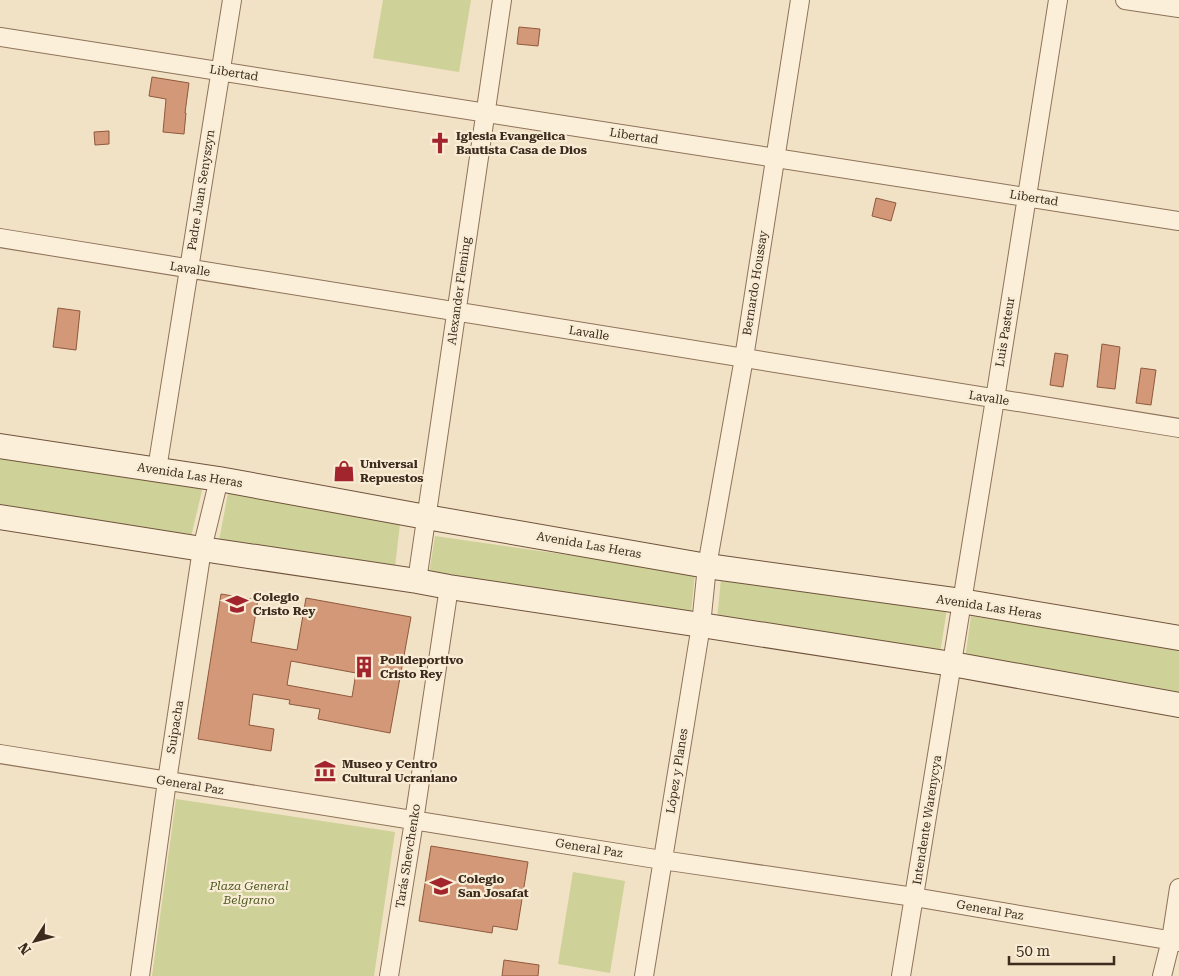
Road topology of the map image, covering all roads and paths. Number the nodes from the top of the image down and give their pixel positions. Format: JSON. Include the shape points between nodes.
{"nodes":[{"id":1,"x":232,"y":0,"type":"edge"},
{"id":2,"x":502,"y":0,"type":"edge"},
{"id":3,"x":800,"y":0,"type":"edge"},
{"id":4,"x":1058,"y":0,"type":"edge"},
{"id":5,"x":1125,"y":0,"type":"edge"},
{"id":6,"x":1179,"y":8,"type":"edge"},
{"id":7,"x":0,"y":37,"type":"edge"},
{"id":8,"x":220,"y":71,"type":"junction"},
{"id":9,"x":485,"y":113,"type":"junction"},
{"id":10,"x":775,"y":158,"type":"junction"},
{"id":11,"x":1026,"y":197,"type":"junction"},
{"id":12,"x":1179,"y":221,"type":"edge"},
{"id":13,"x":0,"y":238,"type":"edge"},
{"id":14,"x":189,"y":269,"type":"junction"},
{"id":15,"x":456,"y":312,"type":"junction"},
{"id":16,"x":744,"y":358,"type":"junction"},
{"id":17,"x":995,"y":398,"type":"junction"},
{"id":18,"x":1179,"y":428,"type":"edge"},
{"id":19,"x":0,"y":446,"type":"edge"},
{"id":20,"x":157,"y":470,"type":"junction"},
{"id":21,"x":219,"y":479,"type":"junction"},
{"id":22,"x":0,"y":517,"type":"edge"},
{"id":23,"x":426,"y":517,"type":"junction"},
{"id":24,"x":202,"y":549,"type":"junction"},
{"id":25,"x":708,"y":566,"type":"junction"},
{"id":26,"x":417,"y":581,"type":"junction"},
{"id":27,"x":449,"y":587,"type":"junction"},
{"id":28,"x":961,"y":601,"type":"junction"},
{"id":29,"x":701,"y":625,"type":"junction"},
{"id":30,"x":1179,"y":638,"type":"edge"},
{"id":31,"x":952,"y":664,"type":"junction"},
{"id":32,"x":1179,"y":705,"type":"edge"},
{"id":33,"x":0,"y":754,"type":"edge"},
{"id":34,"x":167,"y":781,"type":"junction"},
{"id":35,"x":414,"y":820,"type":"junction"},
{"id":36,"x":662,"y":860,"type":"junction"},
{"id":37,"x":1179,"y":888,"type":"edge"},
{"id":38,"x":914,"y":897,"type":"junction"},
{"id":39,"x":1175,"y":941,"type":"edge"},
{"id":40,"x":140,"y":976,"type":"edge"},
{"id":41,"x":389,"y":976,"type":"edge"},
{"id":42,"x":644,"y":976,"type":"edge"},
{"id":43,"x":901,"y":976,"type":"edge"},
{"id":44,"x":1162,"y":976,"type":"edge"}],
"edges":[{"from":1,"to":8,"type":"street","name":"Padre Juan Senyszyn"},
{"from":2,"to":9,"type":"street","name":"Alexander Fleming"},
{"from":3,"to":10,"type":"street","name":"Bernardo Houssay"},
{"from":4,"to":11,"type":"street","name":"Luis Pasteur"},
{"from":5,"to":6,"type":"street"},
{"from":7,"to":8,"type":"street","name":"Libertad"},
{"from":8,"to":9,"type":"street","name":"Libertad"},
{"from":8,"to":14,"type":"street","name":"Padre Juan Senyszyn"},
{"from":9,"to":10,"type":"street","name":"Libertad"},
{"from":9,"to":15,"type":"street","name":"Alexander Fleming"},
{"from":10,"to":11,"type":"street","name":"Libertad"},
{"from":10,"to":16,"type":"street","name":"Bernardo Houssay"},
{"from":11,"to":12,"type":"street","name":"Libertad"},
{"from":11,"to":17,"type":"street","name":"Luis Pasteur"},
{"from":13,"to":14,"type":"street","name":"Lavalle"},
{"from":14,"to":15,"type":"street","name":"Lavalle"},
{"from":14,"to":20,"type":"street","name":"Padre Juan Senyszyn"},
{"from":15,"to":16,"type":"street","name":"Lavalle"},
{"from":15,"to":23,"type":"street","name":"Alexander Fleming"},
{"from":16,"to":17,"type":"street","name":"Lavalle"},
{"from":16,"to":25,"type":"street","name":"Bernardo Houssay"},
{"from":17,"to":18,"type":"street","name":"Lavalle"},
{"from":17,"to":28,"type":"street","name":"Luis Pasteur"},
{"from":19,"to":20,"type":"main road","name":"Avenida Las Heras"},
{"from":20,"to":21,"type":"main road","name":"Avenida Las Heras"},
{"from":21,"to":23,"type":"main road","name":"Avenida Las Heras"},
{"from":21,"to":24,"type":"street","name":"Suipacha"},
{"from":22,"to":24,"type":"main road"},
{"from":23,"to":25,"type":"main road","name":"Avenida Las Heras"},
{"from":23,"to":26,"type":"street","name":"Alexander Fleming"},
{"from":24,"to":26,"type":"main road"},
{"from":24,"to":34,"type":"street","name":"Suipacha"},
{"from":25,"to":28,"type":"main road","name":"Avenida Las Heras"},
{"from":25,"to":29,"type":"street","name":"López y Planes"},
{"from":26,"to":27,"type":"main road"},
{"from":27,"to":29,"type":"main road"},
{"from":27,"to":35,"type":"street","name":"Tarás Shevchenko"},
{"from":28,"to":30,"type":"main road","name":"Avenida Las Heras"},
{"from":28,"to":31,"type":"street","name":"Luis Pasteur"},
{"from":29,"to":31,"type":"main road"},
{"from":29,"to":36,"type":"street","name":"López y Planes"},
{"from":31,"to":32,"type":"main road"},
{"from":31,"to":38,"type":"street","name":"Intendente Warenycya"},
{"from":33,"to":34,"type":"street","name":"General Paz"},
{"from":34,"to":35,"type":"street","name":"General Paz"},
{"from":34,"to":40,"type":"street","name":"Suipacha"},
{"from":35,"to":36,"type":"street","name":"General Paz"},
{"from":35,"to":41,"type":"street","name":"Tarás Shevchenko"},
{"from":36,"to":38,"type":"street","name":"General Paz"},
{"from":36,"to":42,"type":"street","name":"López y Planes"},
{"from":37,"to":39,"type":"street"},
{"from":38,"to":39,"type":"street","name":"General Paz"},
{"from":38,"to":43,"type":"street","name":"Intendente Warenycya"},
{"from":39,"to":44,"type":"street"}]}
